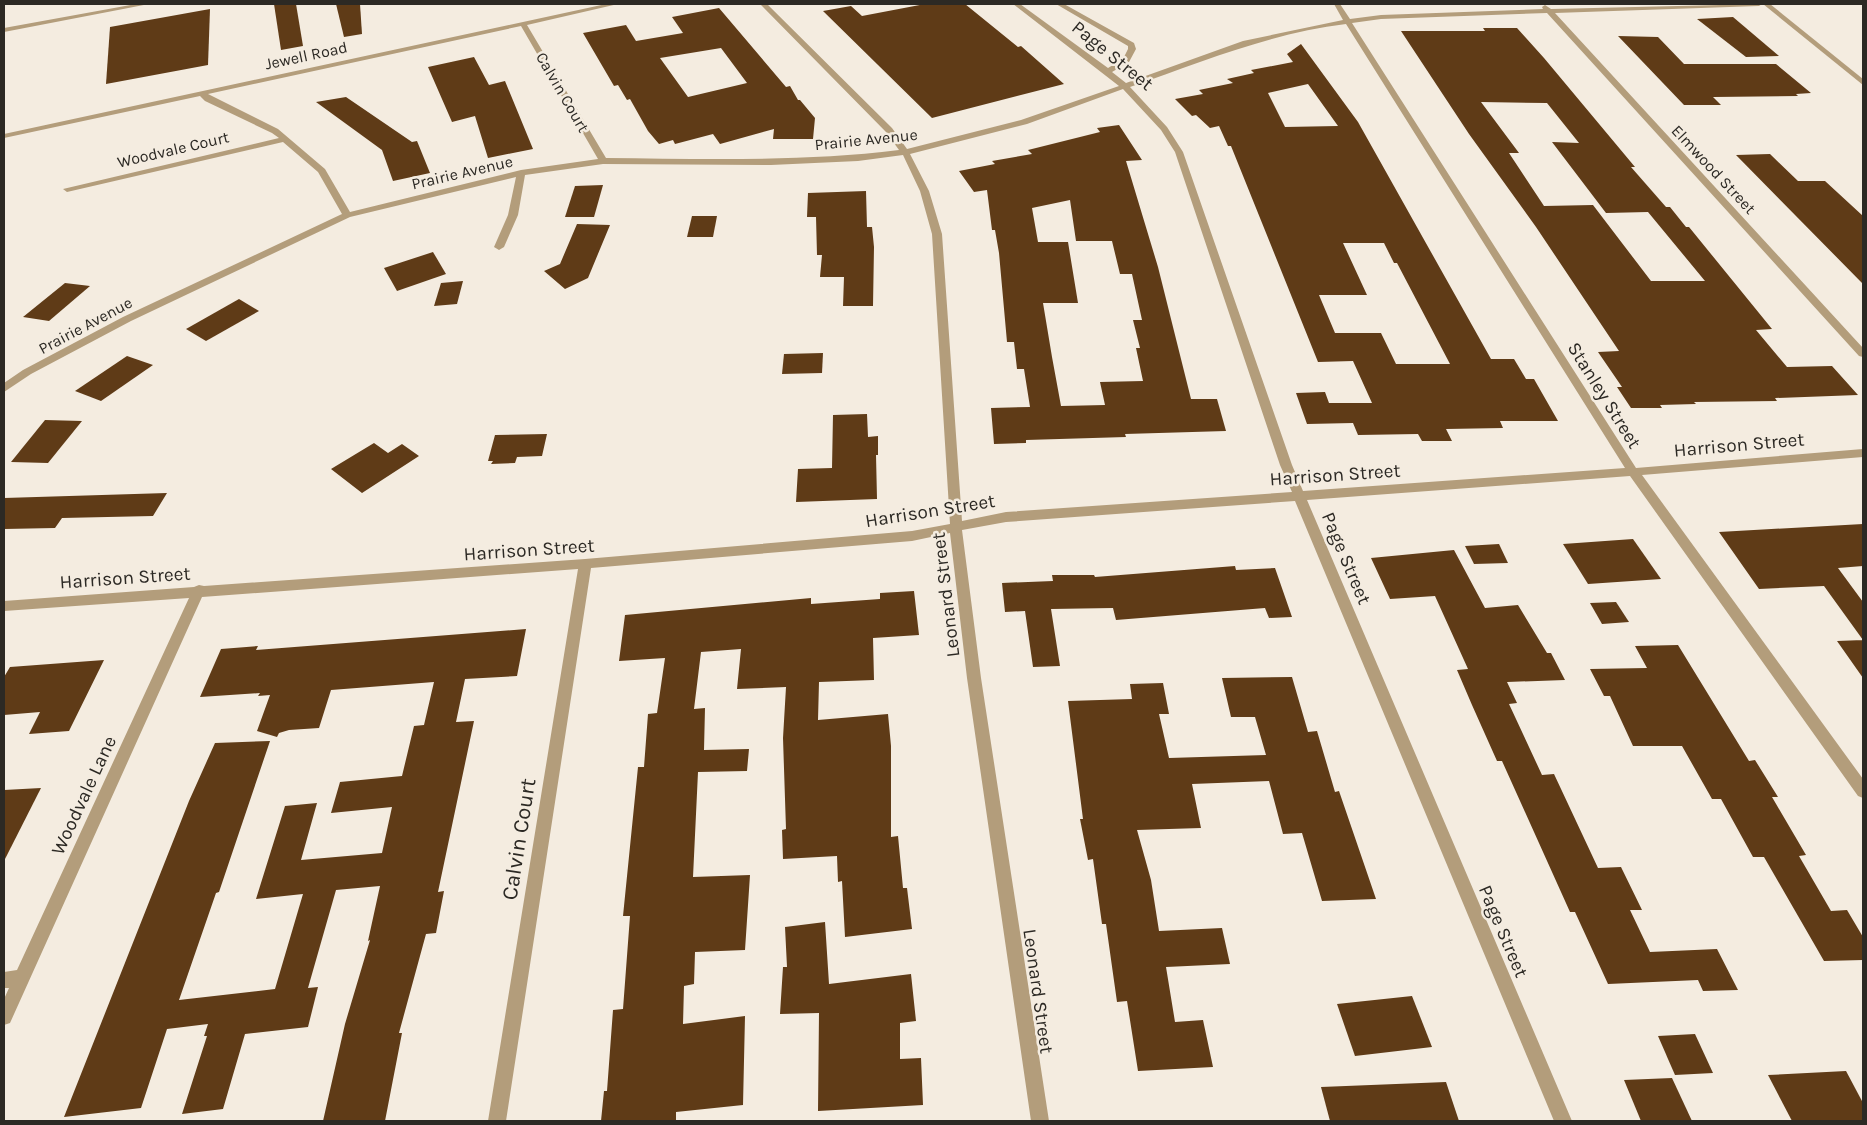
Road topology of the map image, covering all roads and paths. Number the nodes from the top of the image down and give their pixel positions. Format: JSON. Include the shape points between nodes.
{"nodes":[{"id":1,"x":146,"y":4,"type":"edge"},
{"id":2,"x":615,"y":4,"type":"edge"},
{"id":3,"x":763,"y":4,"type":"edge"},
{"id":4,"x":1016,"y":4,"type":"edge"},
{"id":5,"x":1059,"y":4,"type":"edge"},
{"id":6,"x":1337,"y":4,"type":"edge"},
{"id":7,"x":1759,"y":4,"type":"edge"},
{"id":8,"x":1766,"y":4,"type":"edge"},
{"id":9,"x":1545,"y":7,"type":"edge"},
{"id":10,"x":1347,"y":21,"type":"junction"},
{"id":11,"x":523,"y":24,"type":"junction"},
{"id":12,"x":4,"y":30,"type":"edge"},
{"id":13,"x":1107,"y":72,"type":"junction"},
{"id":14,"x":1863,"y":83,"type":"edge"},
{"id":15,"x":1127,"y":86,"type":"junction"},
{"id":16,"x":201,"y":92,"type":"junction"},
{"id":17,"x":4,"y":136,"type":"edge"},
{"id":18,"x":285,"y":139,"type":"junction"},
{"id":19,"x":906,"y":152,"type":"junction"},
{"id":20,"x":603,"y":161,"type":"junction"},
{"id":21,"x":521,"y":173,"type":"junction"},
{"id":22,"x":67,"y":188,"type":"dead end"},
{"id":23,"x":348,"y":215,"type":"junction"},
{"id":24,"x":499,"y":247,"type":"dead end"},
{"id":25,"x":1863,"y":354,"type":"edge"},
{"id":26,"x":4,"y":388,"type":"edge"},
{"id":27,"x":1863,"y":453,"type":"edge"},
{"id":28,"x":1633,"y":472,"type":"junction"},
{"id":29,"x":1299,"y":495,"type":"junction"},
{"id":30,"x":956,"y":528,"type":"junction"},
{"id":31,"x":585,"y":564,"type":"junction"},
{"id":32,"x":199,"y":590,"type":"junction"},
{"id":33,"x":4,"y":606,"type":"edge"},
{"id":34,"x":1863,"y":791,"type":"edge"},
{"id":35,"x":21,"y":978,"type":"junction"},
{"id":36,"x":4,"y":980,"type":"edge"},
{"id":37,"x":4,"y":1017,"type":"edge"},
{"id":38,"x":497,"y":1121,"type":"edge"},
{"id":39,"x":1040,"y":1121,"type":"edge"},
{"id":40,"x":1563,"y":1121,"type":"edge"}],
"edges":[{"from":1,"to":12,"type":"street"},
{"from":2,"to":11,"type":"street","name":"Jewell Road"},
{"from":3,"to":19,"type":"street","name":"Leonard Street"},
{"from":4,"to":13,"type":"street","name":"Page Street"},
{"from":5,"to":13,"type":"street","via":[[1131,45],[1126,60]]},
{"from":6,"to":10,"type":"street","name":"Stanley Street"},
{"from":7,"to":9,"type":"street","name":"Prairie Avenue"},
{"from":8,"to":14,"type":"street"},
{"from":9,"to":10,"type":"street","name":"Prairie Avenue"},
{"from":9,"to":25,"type":"street","name":"Elmwood Street"},
{"from":10,"to":15,"type":"street","name":"Prairie Avenue","via":[[1246,43]]},
{"from":10,"to":28,"type":"street","name":"Stanley Street"},
{"from":11,"to":16,"type":"street","name":"Jewell Road"},
{"from":11,"to":20,"type":"street","name":"Calvin Court"},
{"from":13,"to":15,"type":"street","name":"Page Street"},
{"from":15,"to":19,"type":"street","name":"Prairie Avenue","via":[[1016,124]]},
{"from":15,"to":29,"type":"street","name":"Page Street","via":[[1158,119],[1185,164]]},
{"from":16,"to":17,"type":"street","name":"Jewell Road"},
{"from":16,"to":18,"type":"street","via":[[208,99]]},
{"from":18,"to":22,"type":"street","name":"Woodvale Court"},
{"from":18,"to":23,"type":"street","via":[[322,172]]},
{"from":19,"to":20,"type":"street","name":"Prairie Avenue","via":[[771,162]]},
{"from":19,"to":30,"type":"street","name":"Leonard Street","via":[[924,184],[937,234]]},
{"from":20,"to":21,"type":"street","name":"Prairie Avenue"},
{"from":21,"to":23,"type":"street","name":"Prairie Avenue"},
{"from":21,"to":24,"type":"street","via":[[513,215]]},
{"from":23,"to":26,"type":"street","name":"Prairie Avenue","via":[[127,319],[27,372]]},
{"from":27,"to":28,"type":"street","name":"Harrison Street"},
{"from":28,"to":29,"type":"street","name":"Harrison Street"},
{"from":28,"to":34,"type":"street","name":"Stanley Street"},
{"from":29,"to":30,"type":"street","name":"Harrison Street","via":[[1006,517]]},
{"from":29,"to":40,"type":"street","name":"Page Street"},
{"from":30,"to":31,"type":"street","name":"Harrison Street","via":[[912,536]]},
{"from":30,"to":39,"type":"street","name":"Leonard Street","via":[[974,678]]},
{"from":31,"to":32,"type":"street","name":"Harrison Street"},
{"from":31,"to":38,"type":"street","name":"Calvin Court"},
{"from":32,"to":33,"type":"street","name":"Harrison Street"},
{"from":32,"to":35,"type":"street","name":"Woodvale Lane"},
{"from":35,"to":36,"type":"street"},
{"from":35,"to":37,"type":"street","name":"Woodvale Lane"}]}
